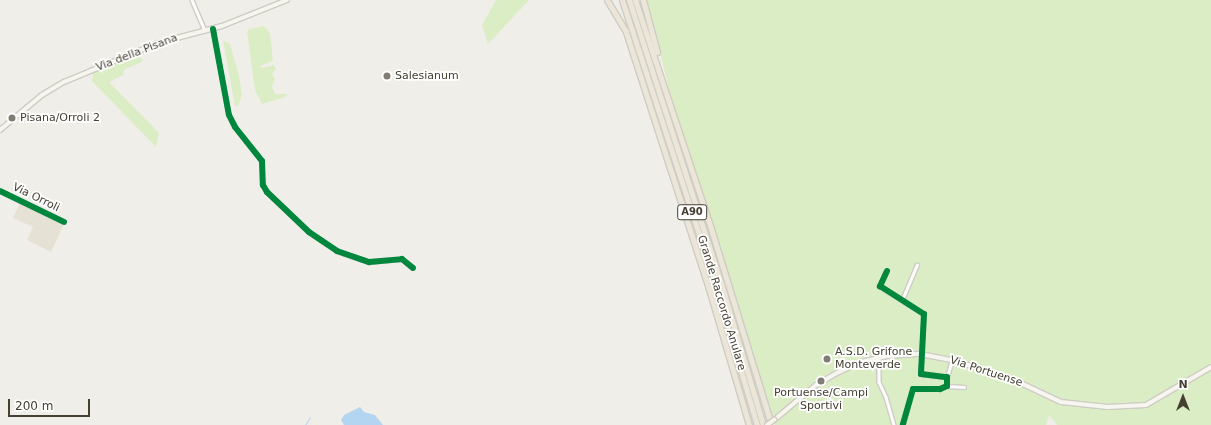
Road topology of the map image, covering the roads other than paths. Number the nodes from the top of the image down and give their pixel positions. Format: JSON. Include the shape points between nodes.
{"nodes":[{"id":1,"x":192,"y":0,"type":"edge"},
{"id":2,"x":287,"y":0,"type":"edge"},
{"id":3,"x":604,"y":0,"type":"edge"},
{"id":4,"x":607,"y":0,"type":"edge"},
{"id":5,"x":622,"y":0,"type":"edge"},
{"id":6,"x":629,"y":0,"type":"edge"},
{"id":7,"x":635,"y":0,"type":"edge"},
{"id":8,"x":643,"y":0,"type":"edge"},
{"id":9,"x":622,"y":24,"type":"junction"},
{"id":10,"x":213,"y":29,"type":"junction"},
{"id":11,"x":206,"y":30,"type":"junction"},
{"id":12,"x":670,"y":100,"type":"junction"},
{"id":13,"x":0,"y":130,"type":"edge"},
{"id":14,"x":0,"y":192,"type":"edge"},
{"id":15,"x":64,"y":222,"type":"dead end"},
{"id":16,"x":916,"y":265,"type":"dead end"},
{"id":17,"x":413,"y":268,"type":"dead end"},
{"id":18,"x":886,"y":271,"type":"dead end"},
{"id":19,"x":902,"y":300,"type":"junction"},
{"id":20,"x":920,"y":354,"type":"junction"},
{"id":21,"x":879,"y":357,"type":"junction"},
{"id":22,"x":952,"y":360,"type":"junction"},
{"id":23,"x":1211,"y":367,"type":"edge"},
{"id":24,"x":947,"y":377,"type":"junction"},
{"id":25,"x":947,"y":386,"type":"junction"},
{"id":26,"x":964,"y":387,"type":"dead end"},
{"id":27,"x":770,"y":422,"type":"edge"},
{"id":28,"x":749,"y":425,"type":"edge"},
{"id":29,"x":757,"y":425,"type":"edge"},
{"id":30,"x":763,"y":425,"type":"edge"},
{"id":31,"x":894,"y":425,"type":"edge"},
{"id":32,"x":903,"y":425,"type":"edge"}],
"edges":[{"from":1,"to":11,"type":"street"},
{"from":2,"to":10,"type":"main road","name":"Via della Pisana"},
{"from":3,"to":9,"type":"highway"},
{"from":4,"to":9,"type":"highway"},
{"from":5,"to":29,"type":"highway","name":"Grande Raccordo Anulare","number":"A90","via":[[714,280]]},
{"from":6,"to":30,"type":"highway","name":"Grande Raccordo Anulare","number":"A90","via":[[721,283]]},
{"from":7,"to":12,"type":"highway"},
{"from":8,"to":12,"type":"highway"},
{"from":9,"to":28,"type":"highway","name":"Grande Raccordo Anulare","via":[[700,262]]},
{"from":10,"to":11,"type":"main road","name":"Via della Pisana"},
{"from":10,"to":17,"type":"street","via":[[229,115],[235,127],[262,161],[263,185],[267,192],[309,232],[337,251],[371,262],[402,259]]},
{"from":11,"to":13,"type":"main road","name":"Via della Pisana","via":[[158,43],[57,85]]},
{"from":12,"to":27,"type":"highway","name":"Grande Raccordo Anulare"},
{"from":14,"to":15,"type":"street","name":"Via Orroli"},
{"from":16,"to":19,"type":"street"},
{"from":18,"to":19,"type":"street","via":[[880,286]]},
{"from":19,"to":20,"type":"street","via":[[924,314]]},
{"from":20,"to":21,"type":"main road","name":"Via Portuense"},
{"from":20,"to":22,"type":"main road","name":"Via Portuense"},
{"from":20,"to":24,"type":"street","via":[[921,374]]},
{"from":21,"to":27,"type":"main road","name":"Via Portuense","via":[[852,366],[816,385]]},
{"from":21,"to":31,"type":"street","via":[[879,382]]},
{"from":22,"to":23,"type":"main road","name":"Via Portuense","via":[[1010,378],[1061,402],[1108,407],[1146,405]]},
{"from":22,"to":24,"type":"street"},
{"from":24,"to":25,"type":"street"},
{"from":25,"to":26,"type":"street"},
{"from":25,"to":32,"type":"street","via":[[940,389],[913,389]]}]}
